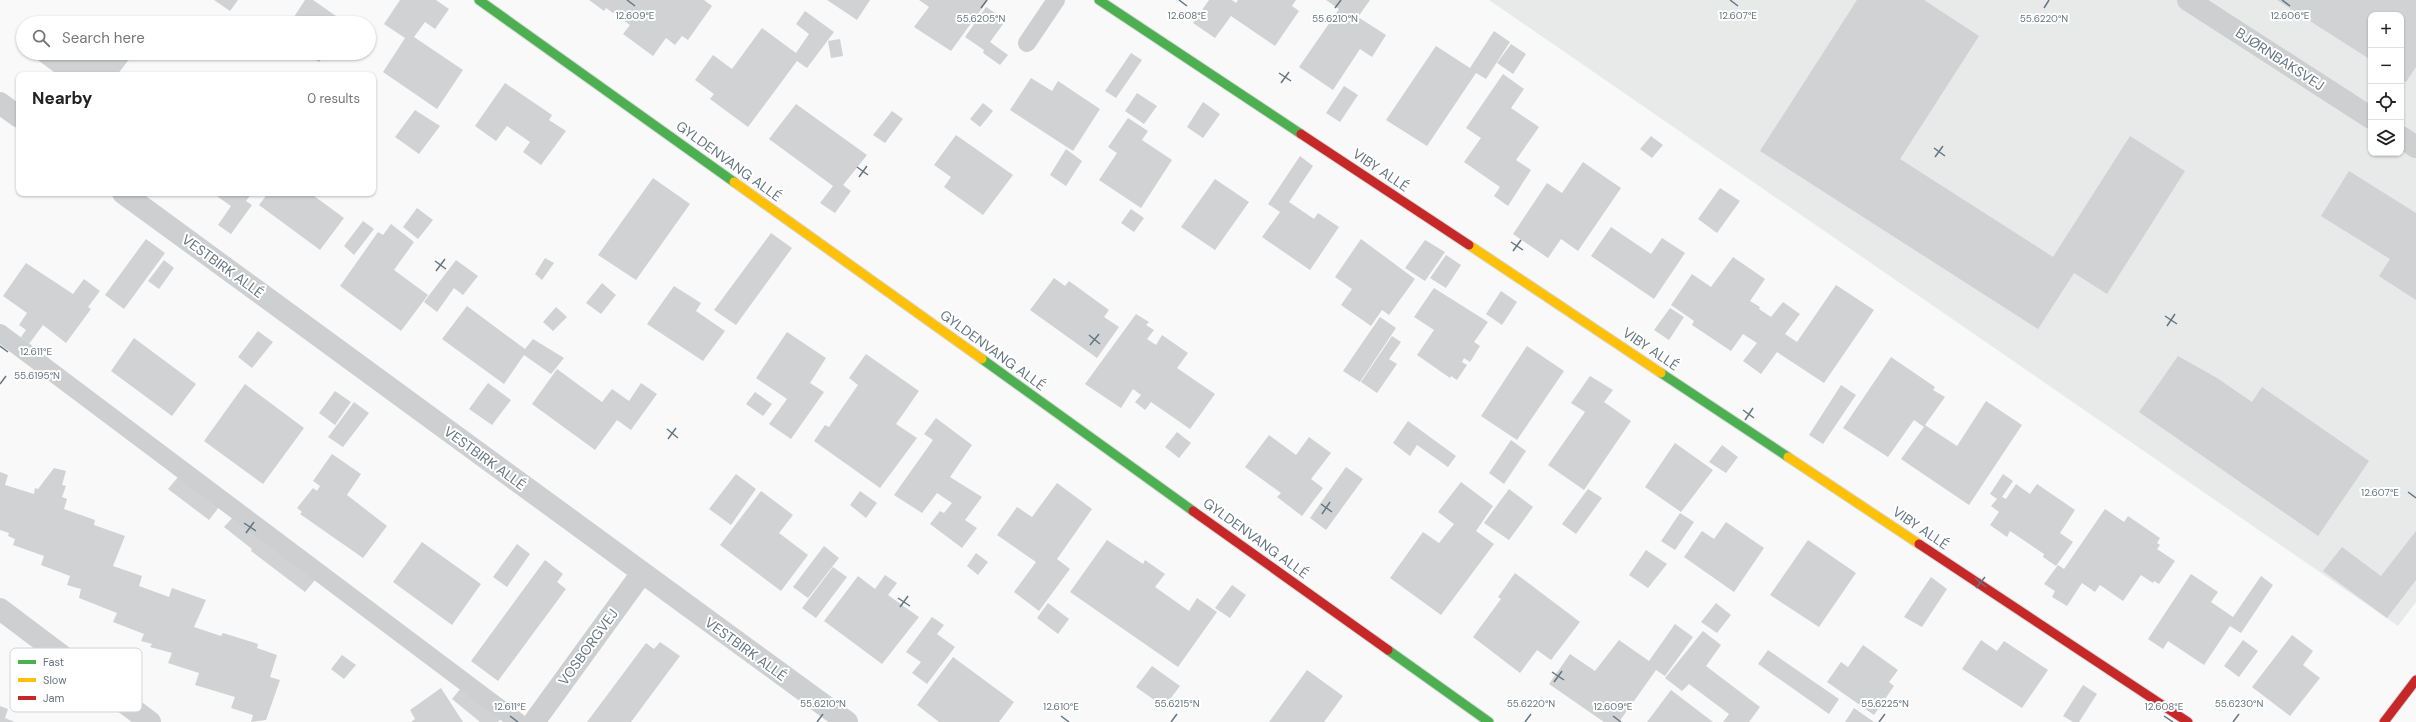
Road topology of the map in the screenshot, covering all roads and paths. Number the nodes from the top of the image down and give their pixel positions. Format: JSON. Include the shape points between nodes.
{"nodes":[{"id":1,"x":479,"y":0,"type":"edge"},
{"id":2,"x":1056,"y":0,"type":"edge"},
{"id":3,"x":1099,"y":0,"type":"edge"},
{"id":4,"x":2188,"y":0,"type":"edge"},
{"id":5,"x":1027,"y":43,"type":"dead end"},
{"id":6,"x":0,"y":103,"type":"edge"},
{"id":7,"x":16,"y":115,"type":"edge"},
{"id":8,"x":2368,"y":116,"type":"edge"},
{"id":9,"x":2404,"y":139,"type":"edge"},
{"id":10,"x":2416,"y":146,"type":"edge"},
{"id":11,"x":127,"y":196,"type":"edge"},
{"id":12,"x":0,"y":333,"type":"edge"},
{"id":13,"x":642,"y":573,"type":"junction"},
{"id":14,"x":0,"y":609,"type":"edge"},
{"id":15,"x":52,"y":648,"type":"edge"},
{"id":16,"x":2416,"y":680,"type":"edge"},
{"id":17,"x":137,"y":712,"type":"edge"},
{"id":18,"x":150,"y":722,"type":"edge"},
{"id":19,"x":518,"y":722,"type":"edge"},
{"id":20,"x":534,"y":722,"type":"edge"},
{"id":21,"x":847,"y":722,"type":"edge"},
{"id":22,"x":1489,"y":722,"type":"edge"},
{"id":23,"x":2188,"y":722,"type":"edge"},
{"id":24,"x":2384,"y":722,"type":"edge"}],
"edges":[{"from":1,"to":22,"type":"street","name":"GYLDENVANG ALLÉ"},
{"from":2,"to":5,"type":"lane"},
{"from":3,"to":23,"type":"street","name":"VIBY ALLÉ"},
{"from":4,"to":8,"type":"street","name":"BJØRNBAKSVEJ"},
{"from":6,"to":7,"type":"street"},
{"from":9,"to":10,"type":"street"},
{"from":11,"to":13,"type":"street","name":"VESTBIRK ALLÉ"},
{"from":12,"to":19,"type":"lane"},
{"from":13,"to":20,"type":"street","name":"VOSBORGVEJ"},
{"from":13,"to":21,"type":"street","name":"VESTBIRK ALLÉ"},
{"from":14,"to":15,"type":"street"},
{"from":16,"to":24,"type":"street"},
{"from":17,"to":18,"type":"street"}]}
